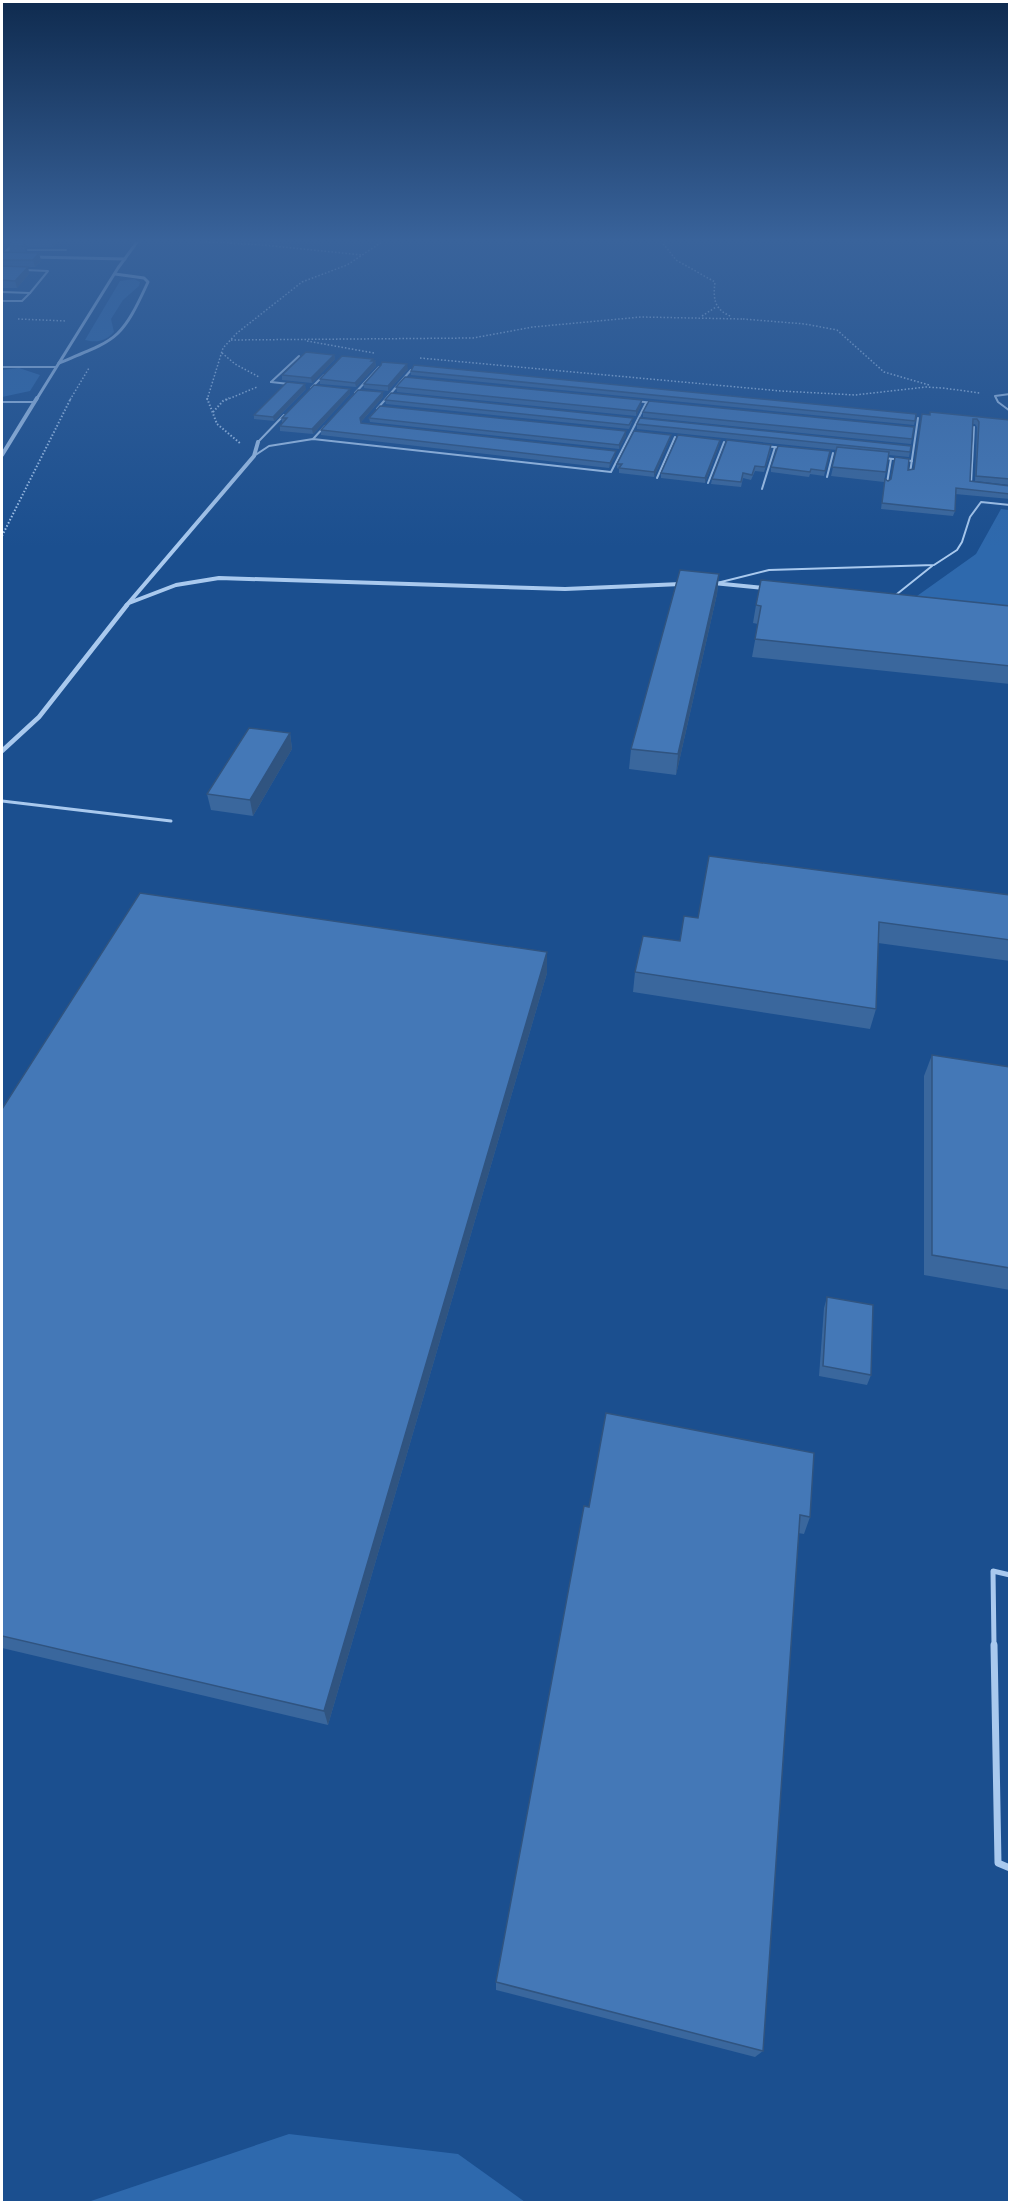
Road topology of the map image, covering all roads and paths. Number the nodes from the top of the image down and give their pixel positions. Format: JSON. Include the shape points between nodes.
{"nodes":[{"id":1,"x":73,"y":341,"type":"edge"},
{"id":2,"x":109,"y":341,"type":"edge"},
{"id":3,"x":230,"y":341,"type":"edge"},
{"id":4,"x":303,"y":341,"type":"edge"},
{"id":5,"x":851,"y":341,"type":"edge"},
{"id":6,"x":222,"y":353,"type":"junction"},
{"id":7,"x":382,"y":354,"type":"dead end"},
{"id":8,"x":299,"y":356,"type":"edge"},
{"id":9,"x":413,"y":358,"type":"dead end"},
{"id":10,"x":57,"y":365,"type":"junction"},
{"id":11,"x":2,"y":367,"type":"edge"},
{"id":12,"x":90,"y":367,"type":"dead end"},
{"id":13,"x":379,"y":367,"type":"edge"},
{"id":14,"x":411,"y":370,"type":"edge"},
{"id":15,"x":326,"y":373,"type":"edge"},
{"id":16,"x":404,"y":378,"type":"junction"},
{"id":17,"x":415,"y":380,"type":"edge"},
{"id":18,"x":271,"y":382,"type":"junction"},
{"id":19,"x":292,"y":385,"type":"edge"},
{"id":20,"x":302,"y":386,"type":"edge"},
{"id":21,"x":313,"y":387,"type":"junction"},
{"id":22,"x":324,"y":388,"type":"edge"},
{"id":23,"x":943,"y":388,"type":"junction"},
{"id":24,"x":346,"y":390,"type":"edge"},
{"id":25,"x":357,"y":391,"type":"junction"},
{"id":26,"x":368,"y":392,"type":"edge"},
{"id":27,"x":379,"y":393,"type":"edge"},
{"id":28,"x":390,"y":394,"type":"junction"},
{"id":29,"x":1010,"y":394,"type":"edge"},
{"id":30,"x":305,"y":395,"type":"edge"},
{"id":31,"x":401,"y":396,"type":"edge"},
{"id":32,"x":995,"y":396,"type":"junction"},
{"id":33,"x":350,"y":399,"type":"edge"},
{"id":34,"x":635,"y":401,"type":"edge"},
{"id":35,"x":2,"y":402,"type":"edge"},
{"id":36,"x":33,"y":402,"type":"junction"},
{"id":37,"x":646,"y":403,"type":"junction"},
{"id":38,"x":658,"y":404,"type":"edge"},
{"id":39,"x":378,"y":407,"type":"junction"},
{"id":40,"x":390,"y":408,"type":"edge"},
{"id":41,"x":289,"y":410,"type":"edge"},
{"id":42,"x":1010,"y":411,"type":"edge"},
{"id":43,"x":371,"y":416,"type":"edge"},
{"id":44,"x":918,"y":418,"type":"edge"},
{"id":45,"x":215,"y":420,"type":"junction"},
{"id":46,"x":327,"y":423,"type":"edge"},
{"id":47,"x":974,"y":427,"type":"edge"},
{"id":48,"x":631,"y":432,"type":"junction"},
{"id":49,"x":642,"y":433,"type":"edge"},
{"id":50,"x":664,"y":436,"type":"edge"},
{"id":51,"x":675,"y":437,"type":"junction"},
{"id":52,"x":685,"y":438,"type":"edge"},
{"id":53,"x":312,"y":439,"type":"junction"},
{"id":54,"x":714,"y":441,"type":"edge"},
{"id":55,"x":258,"y":442,"type":"joint"},
{"id":56,"x":724,"y":442,"type":"junction"},
{"id":57,"x":734,"y":443,"type":"edge"},
{"id":58,"x":765,"y":446,"type":"edge"},
{"id":59,"x":775,"y":447,"type":"junction"},
{"id":60,"x":786,"y":448,"type":"edge"},
{"id":61,"x":833,"y":453,"type":"edge"},
{"id":62,"x":2,"y":455,"type":"edge"},
{"id":63,"x":254,"y":456,"type":"junction"},
{"id":64,"x":880,"y":458,"type":"edge"},
{"id":65,"x":891,"y":459,"type":"junction"},
{"id":66,"x":912,"y":461,"type":"junction"},
{"id":67,"x":910,"y":473,"type":"edge"},
{"id":68,"x":827,"y":477,"type":"edge"},
{"id":69,"x":657,"y":478,"type":"edge"},
{"id":70,"x":708,"y":483,"type":"edge"},
{"id":71,"x":887,"y":483,"type":"edge"},
{"id":72,"x":980,"y":485,"type":"edge"},
{"id":73,"x":762,"y":489,"type":"dead end"},
{"id":74,"x":1010,"y":505,"type":"edge"},
{"id":75,"x":2,"y":536,"type":"edge"},
{"id":76,"x":934,"y":564,"type":"junction"},
{"id":77,"x":706,"y":583,"type":"edge"},
{"id":78,"x":717,"y":583,"type":"junction"},
{"id":79,"x":683,"y":584,"type":"edge"},
{"id":80,"x":774,"y":589,"type":"edge"},
{"id":81,"x":129,"y":603,"type":"junction"},
{"id":82,"x":889,"y":603,"type":"joint"},
{"id":83,"x":900,"y":604,"type":"edge"},
{"id":84,"x":2,"y":751,"type":"edge"},
{"id":85,"x":2,"y":801,"type":"edge"},
{"id":86,"x":171,"y":821,"type":"dead end"},
{"id":87,"x":1010,"y":1575,"type":"edge"},
{"id":88,"x":1010,"y":1868,"type":"edge"}],
"edges":[{"from":1,"to":10,"type":"street"},
{"from":2,"to":10,"type":"street"},
{"from":3,"to":6,"type":"path"},
{"from":4,"to":7,"type":"path"},
{"from":5,"to":23,"type":"path","via":[[884,372]]},
{"from":6,"to":18,"type":"path"},
{"from":6,"to":45,"type":"path","via":[[207,399]]},
{"from":8,"to":18,"type":"lane"},
{"from":9,"to":23,"type":"path","via":[[781,391],[855,395]]},
{"from":10,"to":11,"type":"lane"},
{"from":10,"to":36,"type":"street"},
{"from":12,"to":75,"type":"path"},
{"from":13,"to":25,"type":"lane"},
{"from":14,"to":16,"type":"lane"},
{"from":15,"to":21,"type":"lane"},
{"from":16,"to":17,"type":"lane"},
{"from":16,"to":28,"type":"lane"},
{"from":18,"to":19,"type":"lane"},
{"from":18,"to":45,"type":"path","via":[[223,401],[213,412]]},
{"from":20,"to":21,"type":"lane"},
{"from":21,"to":22,"type":"lane"},
{"from":21,"to":30,"type":"lane"},
{"from":23,"to":32,"type":"path"},
{"from":24,"to":25,"type":"lane"},
{"from":25,"to":26,"type":"lane"},
{"from":25,"to":33,"type":"lane"},
{"from":27,"to":28,"type":"lane"},
{"from":28,"to":31,"type":"lane"},
{"from":28,"to":39,"type":"lane"},
{"from":29,"to":32,"type":"lane"},
{"from":32,"to":42,"type":"lane"},
{"from":34,"to":37,"type":"lane"},
{"from":35,"to":36,"type":"lane"},
{"from":36,"to":62,"type":"street"},
{"from":37,"to":38,"type":"lane"},
{"from":37,"to":48,"type":"lane"},
{"from":39,"to":40,"type":"lane"},
{"from":39,"to":43,"type":"lane"},
{"from":41,"to":55,"type":"lane"},
{"from":44,"to":66,"type":"lane"},
{"from":45,"to":63,"type":"path"},
{"from":46,"to":53,"type":"lane"},
{"from":47,"to":72,"type":"lane","via":[[971,484]]},
{"from":48,"to":49,"type":"lane"},
{"from":48,"to":53,"type":"lane","via":[[611,472]]},
{"from":50,"to":51,"type":"lane"},
{"from":51,"to":52,"type":"lane"},
{"from":51,"to":69,"type":"lane"},
{"from":53,"to":63,"type":"lane","via":[[269,446]]},
{"from":54,"to":56,"type":"lane"},
{"from":55,"to":63,"type":"street"},
{"from":56,"to":57,"type":"lane"},
{"from":56,"to":70,"type":"lane"},
{"from":58,"to":59,"type":"lane"},
{"from":59,"to":60,"type":"lane"},
{"from":59,"to":73,"type":"lane"},
{"from":61,"to":68,"type":"lane"},
{"from":63,"to":81,"type":"street"},
{"from":64,"to":65,"type":"lane"},
{"from":65,"to":66,"type":"lane"},
{"from":65,"to":71,"type":"lane"},
{"from":66,"to":67,"type":"lane"},
{"from":74,"to":76,"type":"lane","via":[[981,502],[974,507],[961,547],[950,558]]},
{"from":76,"to":78,"type":"lane","via":[[770,570]]},
{"from":76,"to":82,"type":"lane"},
{"from":77,"to":78,"type":"street"},
{"from":78,"to":80,"type":"street"},
{"from":79,"to":81,"type":"street","via":[[565,589],[219,578],[176,585]]},
{"from":81,"to":84,"type":"street","via":[[39,717]]},
{"from":82,"to":83,"type":"street"},
{"from":85,"to":86,"type":"lane"},
{"from":87,"to":88,"type":"lane","via":[[993,1571],[998,1863]]}]}
